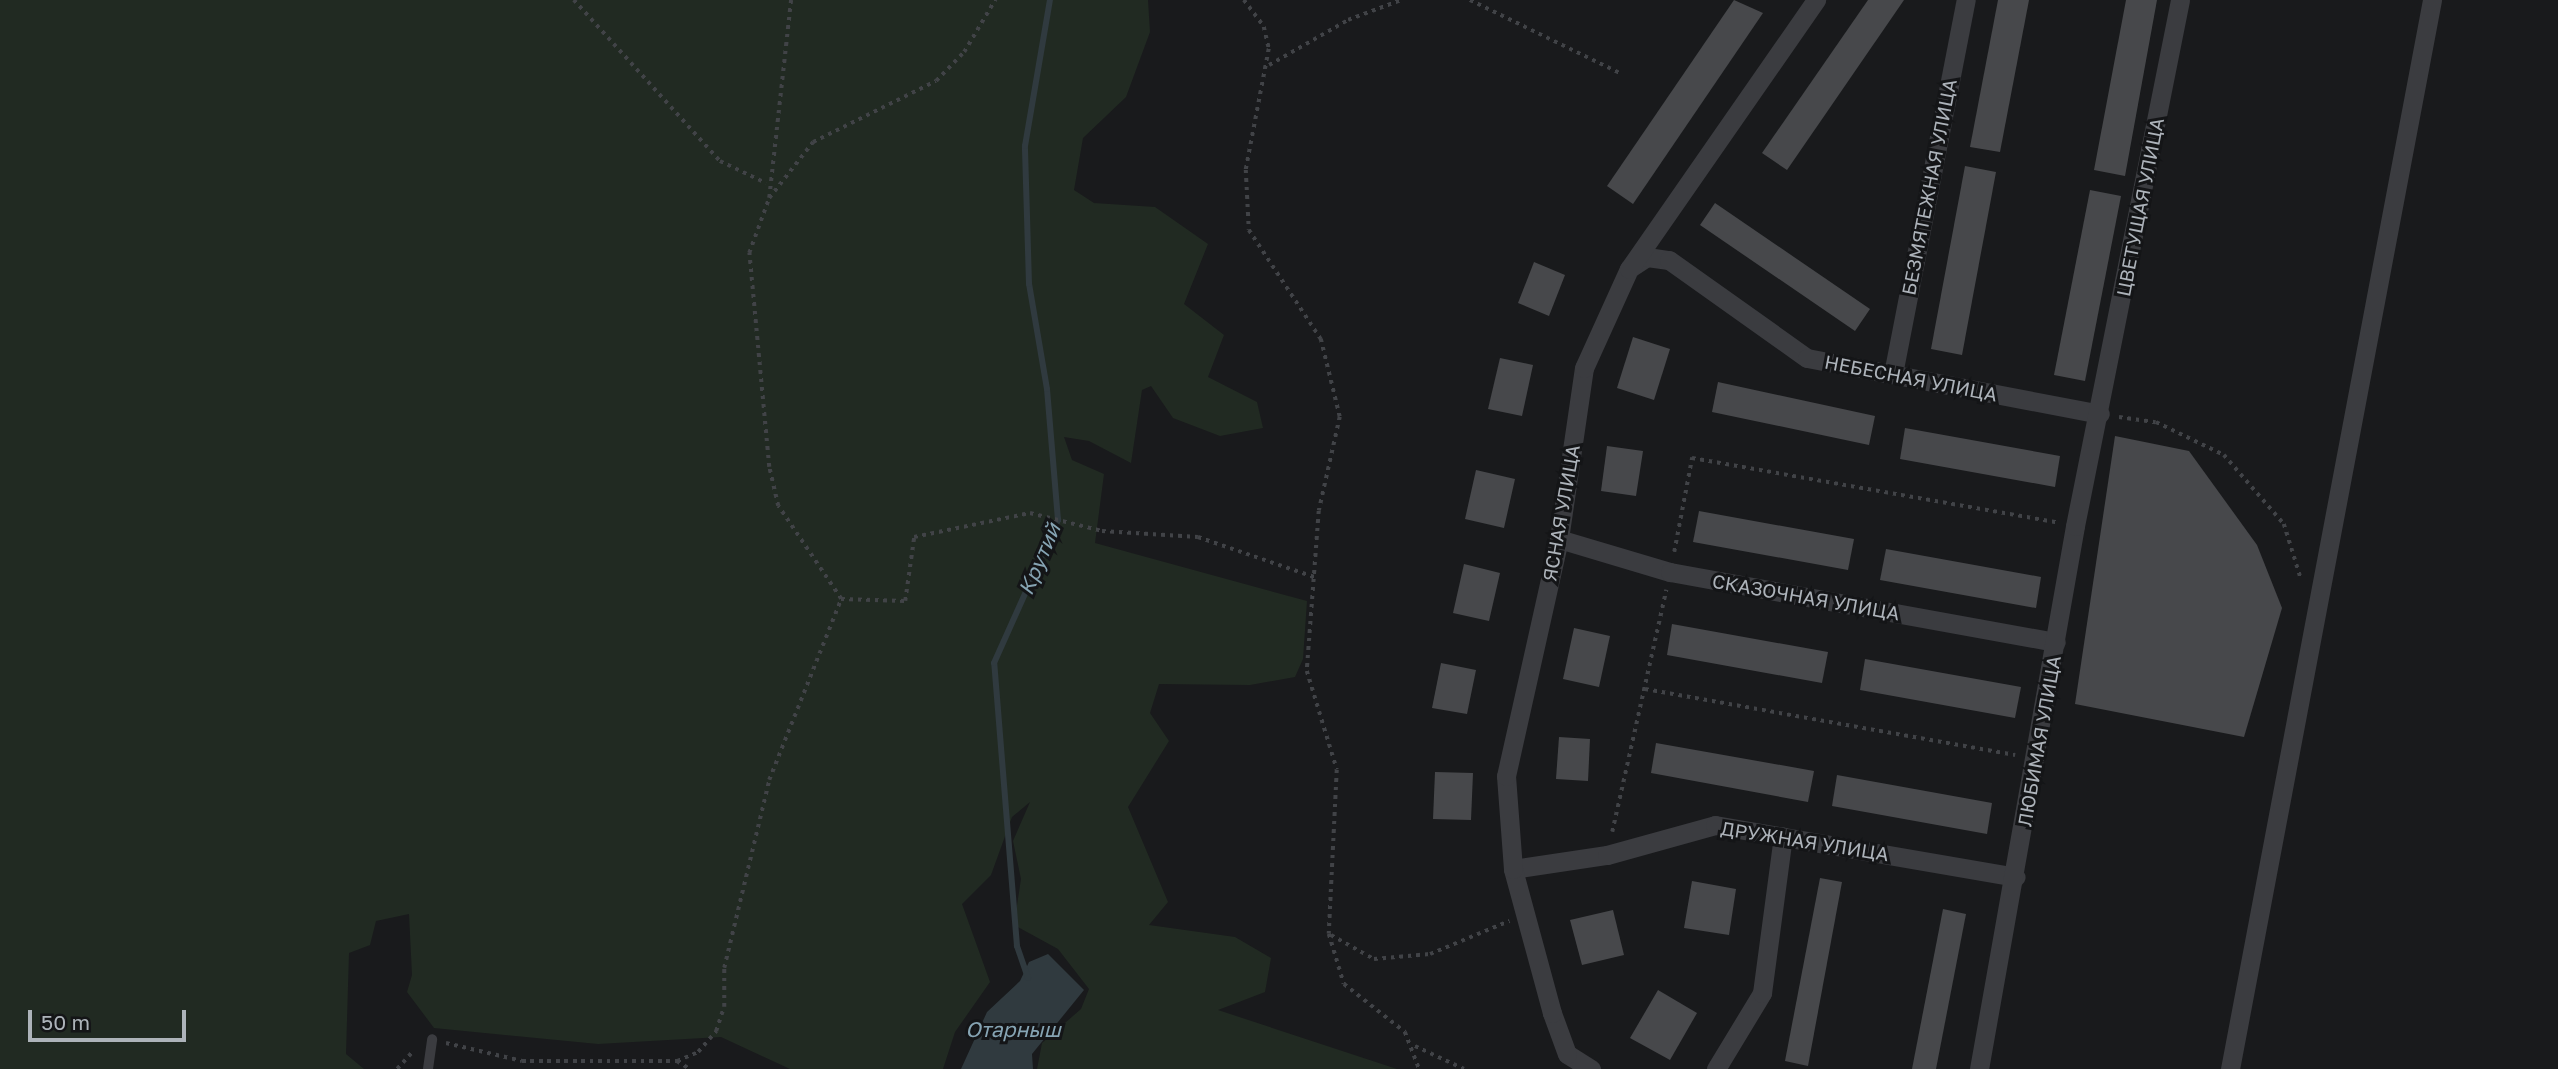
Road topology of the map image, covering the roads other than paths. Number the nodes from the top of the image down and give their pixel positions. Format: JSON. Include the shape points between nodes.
{"nodes":[{"id":1,"x":1816,"y":0,"type":"edge"},
{"id":2,"x":1966,"y":0,"type":"edge"},
{"id":3,"x":2180,"y":0,"type":"edge"},
{"id":4,"x":2432,"y":0,"type":"edge"},
{"id":5,"x":1629,"y":269,"type":"junction"},
{"id":6,"x":1893,"y":374,"type":"junction"},
{"id":7,"x":2100,"y":414,"type":"junction"},
{"id":8,"x":1559,"y":539,"type":"junction"},
{"id":9,"x":2056,"y":642,"type":"junction"},
{"id":10,"x":1783,"y":836,"type":"junction"},
{"id":11,"x":1513,"y":869,"type":"junction"},
{"id":12,"x":2016,"y":877,"type":"junction"},
{"id":13,"x":432,"y":1039,"type":"road end"},
{"id":14,"x":428,"y":1069,"type":"edge"},
{"id":15,"x":1591,"y":1069,"type":"edge"},
{"id":16,"x":1716,"y":1069,"type":"edge"},
{"id":17,"x":1979,"y":1069,"type":"edge"},
{"id":18,"x":2230,"y":1069,"type":"edge"}],
"edges":[{"from":1,"to":5,"type":"street","name":"ЯСНАЯ УЛИЦА"},
{"from":2,"to":6,"type":"street","name":"БЕЗМЯТЕЖНАЯ УЛИЦА"},
{"from":3,"to":7,"type":"street","name":"ЦВЕТУЩАЯ УЛИЦА"},
{"from":4,"to":18,"type":"street"},
{"from":5,"to":6,"type":"street","name":"НЕБЕСНАЯ УЛИЦА","via":[[1647,257],[1669,260],[1807,358]]},
{"from":5,"to":8,"type":"street","name":"ЯСНАЯ УЛИЦА","via":[[1584,368]]},
{"from":6,"to":7,"type":"street","name":"НЕБЕСНАЯ УЛИЦА"},
{"from":7,"to":9,"type":"street","name":"ЛЮБИМАЯ УЛИЦА"},
{"from":8,"to":9,"type":"street","name":"СКАЗОЧНАЯ УЛИЦА","via":[[1670,572]]},
{"from":8,"to":11,"type":"street","name":"ЯСНАЯ УЛИЦА","via":[[1506,776]]},
{"from":9,"to":12,"type":"street","name":"ЛЮБИМАЯ УЛИЦА"},
{"from":10,"to":11,"type":"street","name":"ДРУЖНАЯ УЛИЦА","via":[[1715,825],[1607,855]]},
{"from":10,"to":12,"type":"street","name":"ДРУЖНАЯ УЛИЦА"},
{"from":10,"to":16,"type":"street","via":[[1762,993]]},
{"from":11,"to":15,"type":"street","name":"ЯСНАЯ УЛИЦА","via":[[1567,1054]]},
{"from":12,"to":17,"type":"street","name":"ЛЮБИМАЯ УЛИЦА"},
{"from":13,"to":14,"type":"lane"}]}
